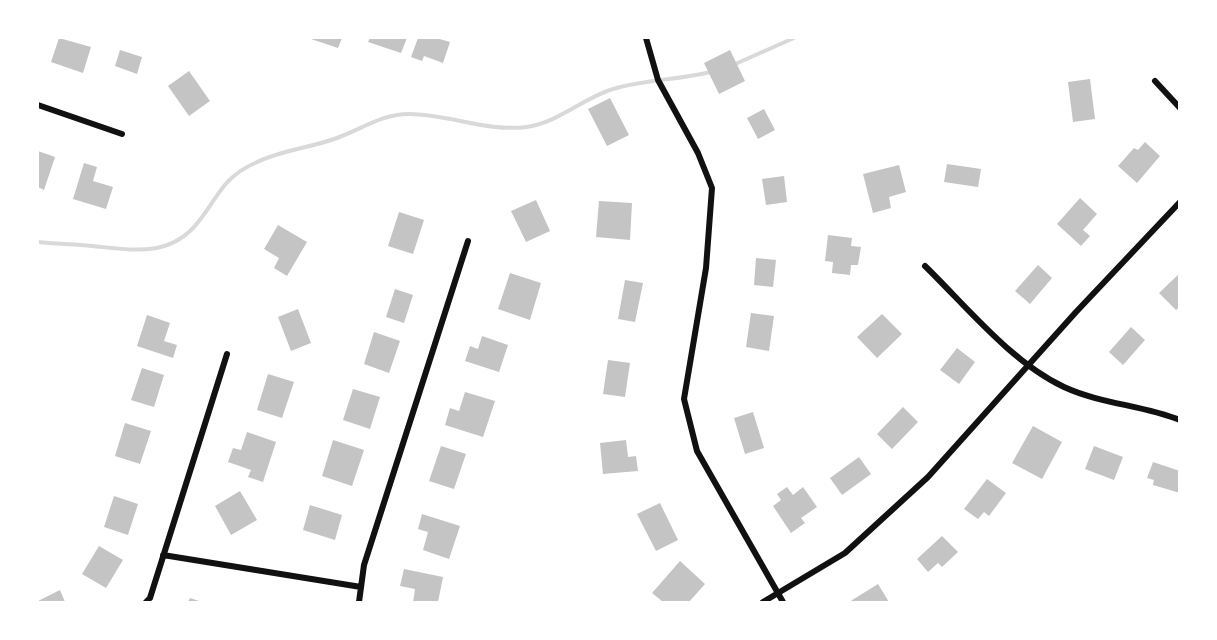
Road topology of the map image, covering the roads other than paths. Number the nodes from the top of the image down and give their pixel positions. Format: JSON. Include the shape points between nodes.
{"nodes":[{"id":1,"x":646,"y":38,"type":"edge"},
{"id":2,"x":1155,"y":81,"type":"dead end"},
{"id":3,"x":38,"y":105,"type":"edge"},
{"id":4,"x":1179,"y":108,"type":"edge"},
{"id":5,"x":122,"y":134,"type":"dead end"},
{"id":6,"x":1179,"y":202,"type":"edge"},
{"id":7,"x":468,"y":241,"type":"dead end"},
{"id":8,"x":925,"y":266,"type":"dead end"},
{"id":9,"x":227,"y":354,"type":"dead end"},
{"id":10,"x":1028,"y":367,"type":"junction"},
{"id":11,"x":1179,"y":420,"type":"edge"},
{"id":12,"x":163,"y":555,"type":"junction"},
{"id":13,"x":361,"y":587,"type":"junction"},
{"id":14,"x":777,"y":594,"type":"junction"},
{"id":15,"x":146,"y":603,"type":"edge"},
{"id":16,"x":358,"y":603,"type":"edge"},
{"id":17,"x":763,"y":603,"type":"edge"},
{"id":18,"x":783,"y":603,"type":"edge"}],
"edges":[{"from":1,"to":14,"type":"street","via":[[658,80],[698,153],[712,188],[706,268],[684,399],[697,451]]},
{"from":2,"to":4,"type":"street"},
{"from":3,"to":5,"type":"street"},
{"from":6,"to":10,"type":"street"},
{"from":7,"to":13,"type":"street","via":[[364,565]]},
{"from":8,"to":10,"type":"street"},
{"from":9,"to":12,"type":"street"},
{"from":10,"to":11,"type":"street","via":[[1095,399]]},
{"from":10,"to":14,"type":"street","via":[[928,477],[854,545]]},
{"from":12,"to":13,"type":"street"},
{"from":12,"to":15,"type":"street"},
{"from":13,"to":16,"type":"street"},
{"from":14,"to":17,"type":"street"},
{"from":14,"to":18,"type":"street"}]}
